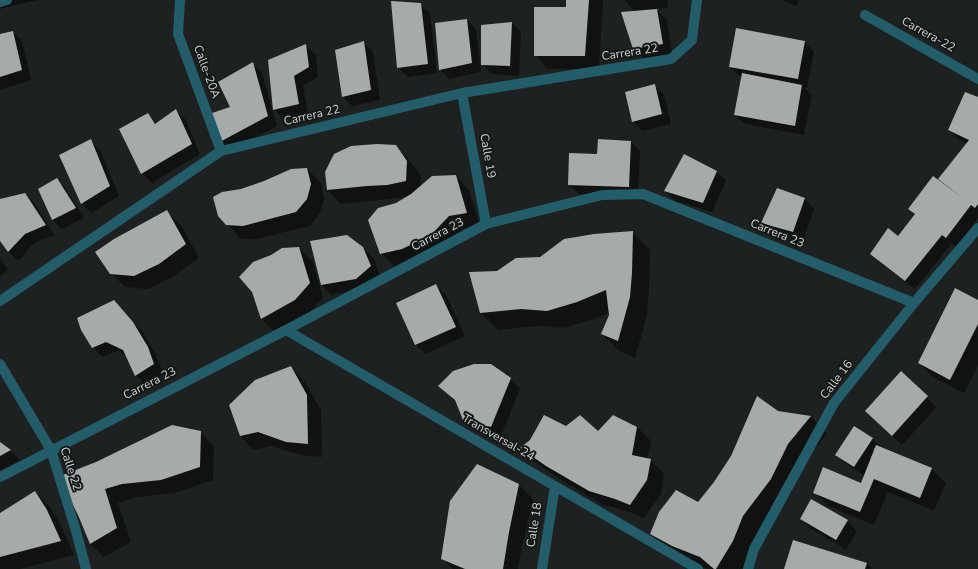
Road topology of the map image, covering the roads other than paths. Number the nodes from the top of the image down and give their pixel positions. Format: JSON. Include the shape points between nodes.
{"nodes":[{"id":1,"x":7,"y":0,"type":"edge"},
{"id":2,"x":181,"y":0,"type":"edge"},
{"id":3,"x":697,"y":0,"type":"edge"},
{"id":4,"x":0,"y":2,"type":"edge"},
{"id":5,"x":865,"y":15,"type":"dead end"},
{"id":6,"x":978,"y":78,"type":"edge"},
{"id":7,"x":462,"y":93,"type":"junction"},
{"id":8,"x":221,"y":151,"type":"junction"},
{"id":9,"x":486,"y":224,"type":"junction"},
{"id":10,"x":978,"y":228,"type":"edge"},
{"id":11,"x":0,"y":301,"type":"edge"},
{"id":12,"x":914,"y":303,"type":"junction"},
{"id":13,"x":286,"y":330,"type":"junction"},
{"id":14,"x":0,"y":364,"type":"edge"},
{"id":15,"x":51,"y":450,"type":"junction"},
{"id":16,"x":0,"y":477,"type":"edge"},
{"id":17,"x":555,"y":486,"type":"junction"},
{"id":18,"x":86,"y":569,"type":"edge"},
{"id":19,"x":542,"y":569,"type":"edge"},
{"id":20,"x":698,"y":569,"type":"edge"},
{"id":21,"x":748,"y":569,"type":"edge"}],
"edges":[{"from":1,"to":4,"type":"street"},
{"from":2,"to":8,"type":"street","name":"Calle-20A","via":[[178,34]]},
{"from":3,"to":7,"type":"street","name":"Carrera 22","via":[[692,40],[671,59]]},
{"from":5,"to":6,"type":"street","name":"Carrera-22"},
{"from":7,"to":8,"type":"street","name":"Carrera 22"},
{"from":7,"to":9,"type":"street","name":"Calle 19"},
{"from":8,"to":11,"type":"street","name":"Carrera 22"},
{"from":9,"to":12,"type":"street","name":"Carrera 23","via":[[602,195],[643,194]]},
{"from":9,"to":13,"type":"street","name":"Carrera 23"},
{"from":10,"to":12,"type":"street","name":"Calle 16"},
{"from":12,"to":21,"type":"street","name":"Calle 16","via":[[834,403],[754,549]]},
{"from":13,"to":15,"type":"street","name":"Carrera 23"},
{"from":13,"to":17,"type":"street","name":"Transversal-24"},
{"from":14,"to":15,"type":"street","name":"Calle 22"},
{"from":15,"to":16,"type":"street","name":"Carrera 23"},
{"from":15,"to":18,"type":"street","name":"Calle 22"},
{"from":17,"to":19,"type":"street","name":"Calle 18"},
{"from":17,"to":20,"type":"street","name":"Transversal-24"}]}
